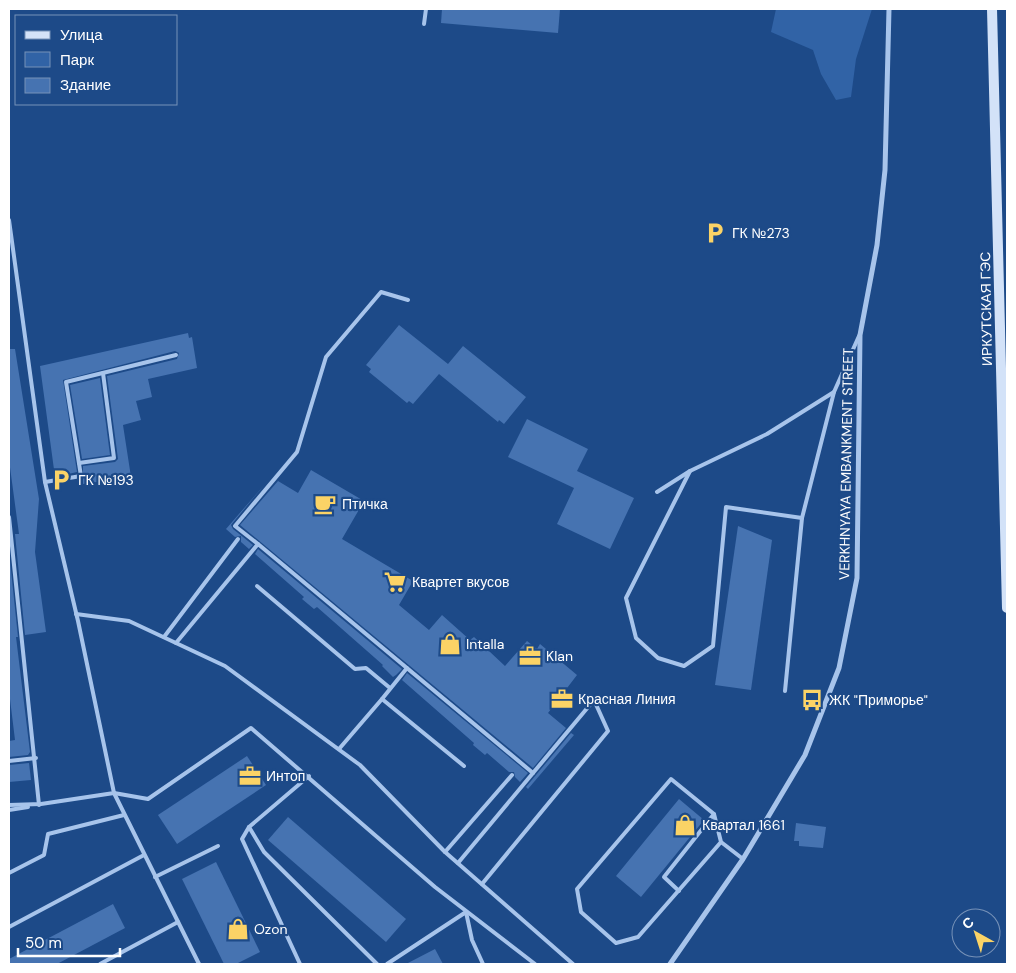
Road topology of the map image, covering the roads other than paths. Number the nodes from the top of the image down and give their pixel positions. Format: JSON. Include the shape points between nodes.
{"nodes":[{"id":1,"x":426,"y":9,"type":"edge"},
{"id":2,"x":889,"y":9,"type":"edge"},
{"id":3,"x":992,"y":9,"type":"edge"},
{"id":4,"x":424,"y":24,"type":"dead end"},
{"id":5,"x":9,"y":223,"type":"edge"},
{"id":6,"x":408,"y":300,"type":"dead end"},
{"id":7,"x":860,"y":335,"type":"junction"},
{"id":8,"x":176,"y":355,"type":"dead end"},
{"id":9,"x":103,"y":373,"type":"junction"},
{"id":10,"x":834,"y":392,"type":"junction"},
{"id":11,"x":79,"y":463,"type":"junction"},
{"id":12,"x":690,"y":470,"type":"junction"},
{"id":13,"x":45,"y":482,"type":"junction"},
{"id":14,"x":657,"y":492,"type":"dead end"},
{"id":15,"x":9,"y":517,"type":"edge"},
{"id":16,"x":802,"y":518,"type":"junction"},
{"id":17,"x":238,"y":539,"type":"dead end"},
{"id":18,"x":258,"y":544,"type":"junction"},
{"id":19,"x":257,"y":586,"type":"dead end"},
{"id":20,"x":1007,"y":608,"type":"edge"},
{"id":21,"x":76,"y":614,"type":"junction"},
{"id":22,"x":164,"y":637,"type":"junction"},
{"id":23,"x":176,"y":642,"type":"junction"},
{"id":24,"x":407,"y":668,"type":"junction"},
{"id":25,"x":390,"y":688,"type":"junction"},
{"id":26,"x":785,"y":691,"type":"dead end"},
{"id":27,"x":382,"y":699,"type":"junction"},
{"id":28,"x":340,"y":750,"type":"junction"},
{"id":29,"x":36,"y":758,"type":"junction"},
{"id":30,"x":9,"y":761,"type":"edge"},
{"id":31,"x":464,"y":766,"type":"dead end"},
{"id":32,"x":533,"y":773,"type":"junction"},
{"id":33,"x":512,"y":774,"type":"dead end"},
{"id":34,"x":309,"y":776,"type":"junction"},
{"id":35,"x":114,"y":793,"type":"junction"},
{"id":36,"x":41,"y":804,"type":"junction"},
{"id":37,"x":9,"y":805,"type":"edge"},
{"id":38,"x":9,"y":810,"type":"edge"},
{"id":39,"x":714,"y":814,"type":"junction"},
{"id":40,"x":124,"y":815,"type":"junction"},
{"id":41,"x":249,"y":828,"type":"junction"},
{"id":42,"x":722,"y":842,"type":"junction"},
{"id":43,"x":218,"y":846,"type":"dead end"},
{"id":44,"x":445,"y":852,"type":"junction"},
{"id":45,"x":144,"y":855,"type":"junction"},
{"id":46,"x":743,"y":859,"type":"junction"},
{"id":47,"x":458,"y":863,"type":"junction"},
{"id":48,"x":9,"y":873,"type":"edge"},
{"id":49,"x":155,"y":878,"type":"junction"},
{"id":50,"x":482,"y":884,"type":"junction"},
{"id":51,"x":678,"y":890,"type":"junction"},
{"id":52,"x":466,"y":912,"type":"junction"},
{"id":53,"x":178,"y":922,"type":"junction"},
{"id":54,"x":9,"y":927,"type":"edge"},
{"id":55,"x":100,"y":964,"type":"edge"},
{"id":56,"x":199,"y":964,"type":"edge"},
{"id":57,"x":300,"y":964,"type":"edge"},
{"id":58,"x":376,"y":964,"type":"edge"},
{"id":59,"x":387,"y":964,"type":"edge"},
{"id":60,"x":483,"y":964,"type":"edge"},
{"id":61,"x":535,"y":964,"type":"edge"},
{"id":62,"x":574,"y":964,"type":"edge"},
{"id":63,"x":670,"y":964,"type":"edge"}],
"edges":[{"from":1,"to":4,"type":"lane"},
{"from":2,"to":7,"type":"street","name":"VERKHNYAYA EMBANKMENT STREET","via":[[885,170],[877,245]]},
{"from":3,"to":20,"type":"main road","name":"ИРКУТСКАЯ ГЭС"},
{"from":5,"to":13,"type":"lane"},
{"from":6,"to":18,"type":"lane","via":[[381,292],[326,357],[297,452],[235,526]]},
{"from":7,"to":10,"type":"lane"},
{"from":7,"to":46,"type":"street","name":"VERKHNYAYA EMBANKMENT STREET","via":[[857,578],[839,668],[805,755]]},
{"from":8,"to":9,"type":"lane"},
{"from":9,"to":11,"type":"lane","via":[[66,382]]},
{"from":9,"to":11,"type":"lane","via":[[114,458]]},
{"from":10,"to":12,"type":"lane","via":[[766,434]]},
{"from":10,"to":16,"type":"lane"},
{"from":11,"to":13,"type":"lane","via":[[81,476]]},
{"from":12,"to":14,"type":"lane"},
{"from":12,"to":16,"type":"lane","via":[[626,598],[636,638],[658,658],[684,666],[714,646],[726,507]]},
{"from":13,"to":21,"type":"lane"},
{"from":15,"to":29,"type":"lane"},
{"from":16,"to":26,"type":"lane"},
{"from":17,"to":22,"type":"lane"},
{"from":18,"to":23,"type":"lane"},
{"from":18,"to":24,"type":"lane"},
{"from":19,"to":25,"type":"lane","via":[[355,669],[366,668]]},
{"from":21,"to":22,"type":"lane","via":[[129,621]]},
{"from":21,"to":35,"type":"lane"},
{"from":22,"to":23,"type":"lane"},
{"from":23,"to":28,"type":"lane","via":[[225,666]]},
{"from":24,"to":25,"type":"lane"},
{"from":24,"to":32,"type":"lane"},
{"from":25,"to":27,"type":"lane"},
{"from":27,"to":28,"type":"lane"},
{"from":27,"to":31,"type":"lane"},
{"from":28,"to":44,"type":"lane","via":[[360,765]]},
{"from":29,"to":30,"type":"lane"},
{"from":29,"to":36,"type":"lane"},
{"from":32,"to":47,"type":"lane"},
{"from":32,"to":50,"type":"lane","via":[[594,700],[608,731]]},
{"from":33,"to":44,"type":"lane"},
{"from":34,"to":35,"type":"lane","via":[[251,728],[148,799]]},
{"from":34,"to":41,"type":"lane"},
{"from":34,"to":52,"type":"lane"},
{"from":35,"to":36,"type":"lane"},
{"from":35,"to":40,"type":"lane"},
{"from":36,"to":37,"type":"lane"},
{"from":36,"to":38,"type":"lane"},
{"from":39,"to":42,"type":"lane"},
{"from":39,"to":51,"type":"lane","via":[[664,877]]},
{"from":39,"to":51,"type":"lane","via":[[671,779],[577,889],[580,912],[616,943],[638,937]]},
{"from":40,"to":45,"type":"lane"},
{"from":40,"to":48,"type":"lane","via":[[48,834],[44,855]]},
{"from":41,"to":57,"type":"lane","via":[[242,839]]},
{"from":41,"to":58,"type":"lane","via":[[264,852]]},
{"from":42,"to":46,"type":"lane"},
{"from":42,"to":51,"type":"lane"},
{"from":43,"to":49,"type":"lane"},
{"from":44,"to":47,"type":"lane"},
{"from":45,"to":49,"type":"lane"},
{"from":45,"to":54,"type":"lane"},
{"from":46,"to":63,"type":"street","name":"VERKHNYAYA EMBANKMENT STREET"},
{"from":47,"to":50,"type":"lane"},
{"from":49,"to":53,"type":"lane"},
{"from":50,"to":62,"type":"lane"},
{"from":52,"to":59,"type":"lane"},
{"from":52,"to":60,"type":"lane","via":[[472,940]]},
{"from":52,"to":61,"type":"lane"},
{"from":53,"to":55,"type":"lane"},
{"from":53,"to":56,"type":"lane"}]}
